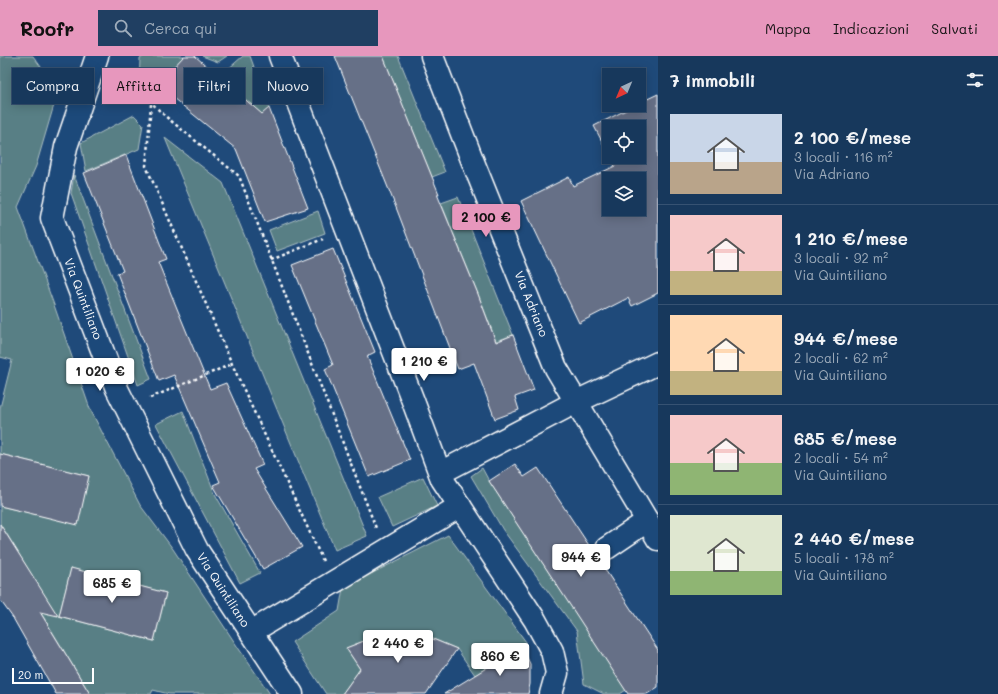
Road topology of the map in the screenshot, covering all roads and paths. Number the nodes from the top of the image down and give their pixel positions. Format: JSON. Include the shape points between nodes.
{"nodes":[{"id":1,"x":280,"y":56,"type":"edge"},
{"id":2,"x":432,"y":56,"type":"edge"},
{"id":3,"x":106,"y":61,"type":"edge"},
{"id":4,"x":114,"y":68,"type":"edge"},
{"id":5,"x":152,"y":104,"type":"edge"},
{"id":6,"x":153,"y":104,"type":"edge"},
{"id":7,"x":347,"y":230,"type":"junction"},
{"id":8,"x":271,"y":260,"type":"junction"},
{"id":9,"x":658,"y":363,"type":"edge"},
{"id":10,"x":232,"y":364,"type":"junction"},
{"id":11,"x":576,"y":402,"type":"junction"},
{"id":12,"x":125,"y":408,"type":"junction"},
{"id":13,"x":440,"y":473,"type":"junction"},
{"id":14,"x":460,"y":506,"type":"junction"},
{"id":15,"x":647,"y":520,"type":"junction"},
{"id":16,"x":658,"y":539,"type":"edge"},
{"id":17,"x":607,"y":548,"type":"dead end"},
{"id":18,"x":385,"y":552,"type":"junction"},
{"id":19,"x":333,"y":583,"type":"junction"},
{"id":20,"x":251,"y":632,"type":"junction"},
{"id":21,"x":292,"y":694,"type":"edge"},
{"id":22,"x":551,"y":694,"type":"edge"}],
"edges":[{"from":1,"to":7,"type":"street"},
{"from":2,"to":11,"type":"street","name":"Via Adriano","via":[[556,368]]},
{"from":3,"to":4,"type":"path"},
{"from":3,"to":12,"type":"street","name":"Via Quintiliano","via":[[66,147],[52,218]]},
{"from":5,"to":10,"type":"path","via":[[146,166]]},
{"from":6,"to":8,"type":"path","via":[[238,176]]},
{"from":7,"to":8,"type":"path"},
{"from":7,"to":13,"type":"street"},
{"from":8,"to":18,"type":"path"},
{"from":9,"to":11,"type":"street"},
{"from":10,"to":12,"type":"path"},
{"from":10,"to":19,"type":"path"},
{"from":11,"to":13,"type":"street"},
{"from":11,"to":15,"type":"street","name":"Via Adriano"},
{"from":12,"to":20,"type":"street","name":"Via Quintiliano","via":[[196,550]]},
{"from":13,"to":14,"type":"street"},
{"from":14,"to":18,"type":"street","name":"Via Quintiliano"},
{"from":14,"to":22,"type":"street","via":[[535,620],[552,651],[557,673]]},
{"from":15,"to":16,"type":"street","name":"Via Adriano"},
{"from":15,"to":17,"type":"street"},
{"from":18,"to":19,"type":"street","name":"Via Quintiliano"},
{"from":19,"to":20,"type":"street","name":"Via Quintiliano"},
{"from":20,"to":21,"type":"street","name":"Via Quintiliano"}]}
